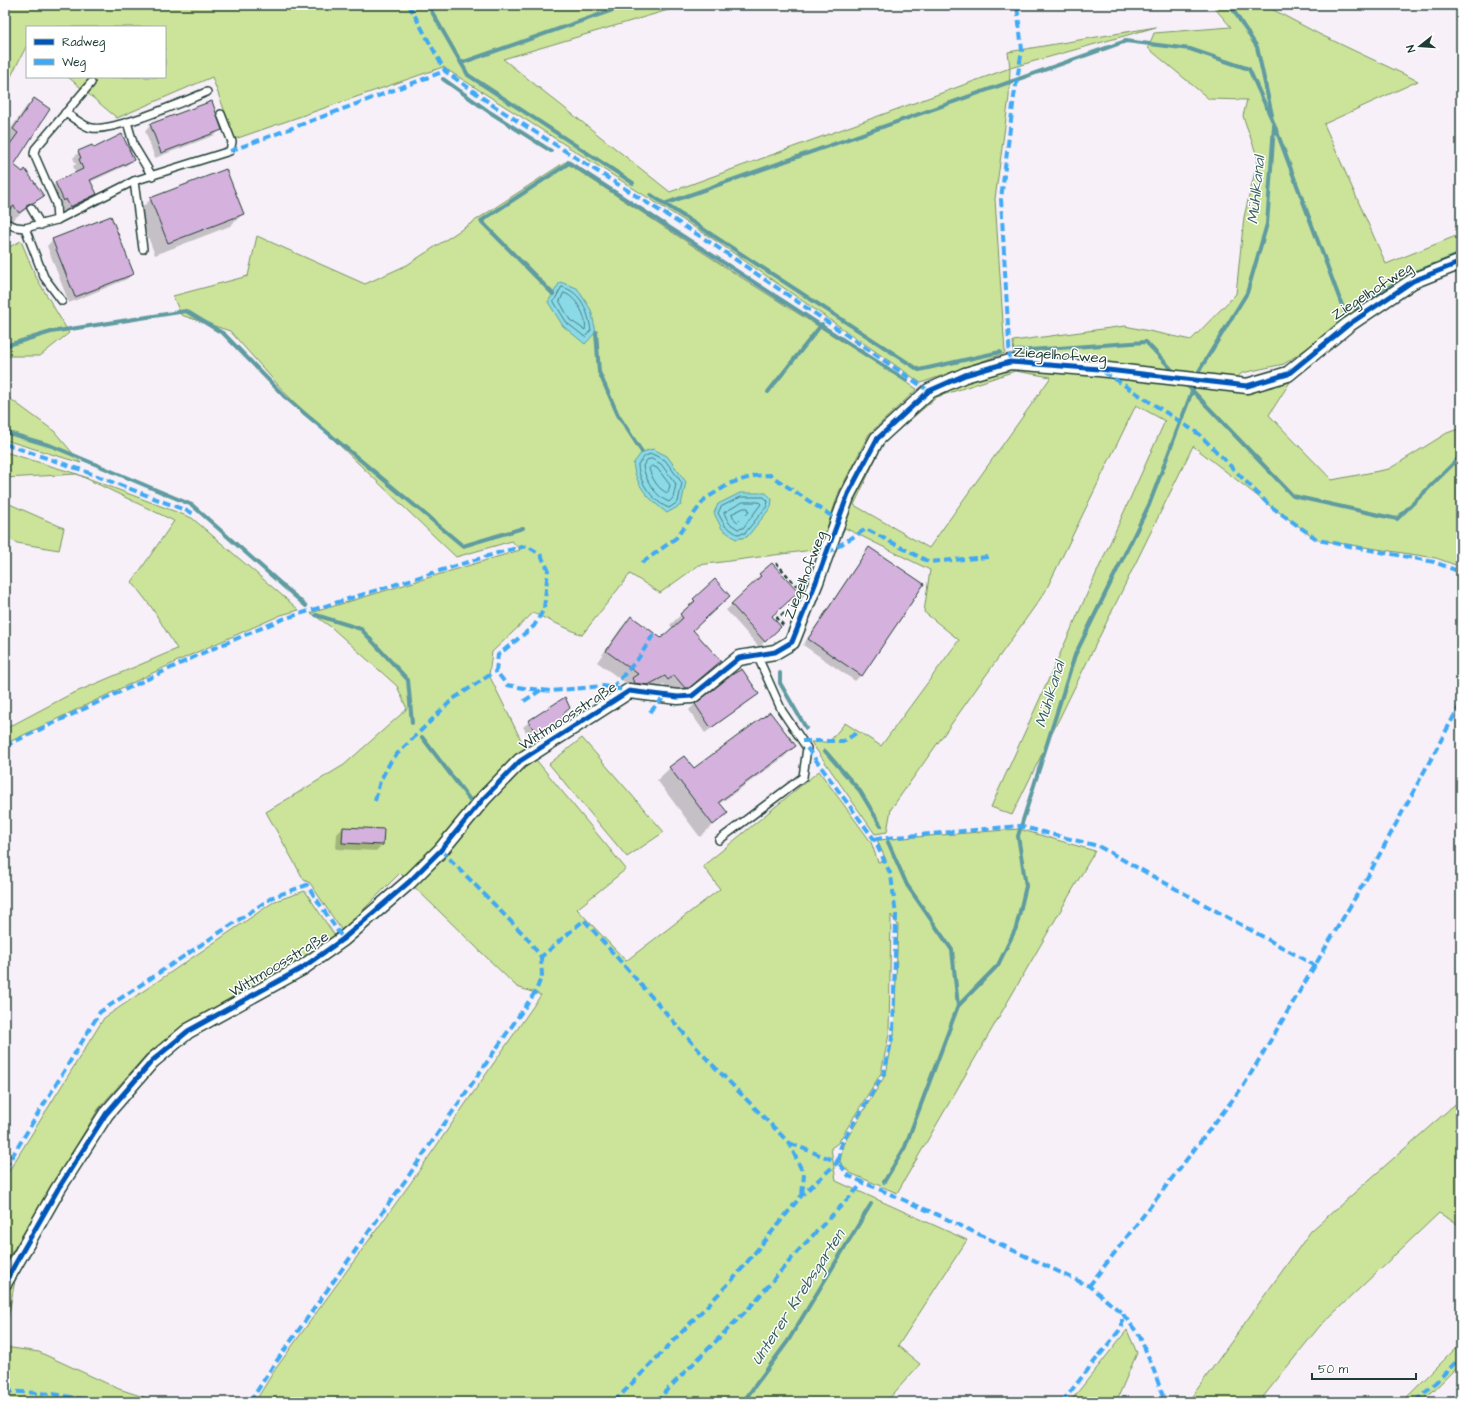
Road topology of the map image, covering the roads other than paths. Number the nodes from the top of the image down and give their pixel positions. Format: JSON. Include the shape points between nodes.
{"nodes":[{"id":1,"x":91,"y":83,"type":"dead end"},
{"id":2,"x":207,"y":92,"type":"dead end"},
{"id":3,"x":65,"y":113,"type":"junction"},
{"id":4,"x":221,"y":114,"type":"dead end"},
{"id":5,"x":127,"y":122,"type":"junction"},
{"id":6,"x":152,"y":176,"type":"junction"},
{"id":7,"x":134,"y":182,"type":"junction"},
{"id":8,"x":31,"y":208,"type":"dead end"},
{"id":9,"x":57,"y":220,"type":"junction"},
{"id":10,"x":5,"y":223,"type":"edge"},
{"id":11,"x":41,"y":225,"type":"junction"},
{"id":12,"x":25,"y":228,"type":"junction"},
{"id":13,"x":143,"y":249,"type":"dead end"},
{"id":14,"x":1461,"y":262,"type":"edge"},
{"id":15,"x":62,"y":302,"type":"dead end"},
{"id":16,"x":757,"y":655,"type":"junction"},
{"id":17,"x":629,"y":691,"type":"joint"},
{"id":18,"x":719,"y":840,"type":"dead end"},
{"id":19,"x":5,"y":1282,"type":"edge"}],
"edges":[{"from":1,"to":3,"type":"lane"},
{"from":2,"to":5,"type":"lane"},
{"from":3,"to":5,"type":"lane","via":[[92,128]]},
{"from":3,"to":9,"type":"lane","via":[[35,149],[34,154],[56,204]]},
{"from":4,"to":6,"type":"lane","via":[[232,142],[230,151]]},
{"from":5,"to":6,"type":"lane","via":[[134,146]]},
{"from":6,"to":7,"type":"lane"},
{"from":7,"to":9,"type":"lane"},
{"from":7,"to":13,"type":"lane"},
{"from":8,"to":11,"type":"lane"},
{"from":9,"to":11,"type":"lane"},
{"from":10,"to":12,"type":"lane"},
{"from":11,"to":12,"type":"lane"},
{"from":12,"to":15,"type":"lane","via":[[44,276]]},
{"from":14,"to":16,"type":"street","name":"Ziegelhofweg","via":[[1413,281],[1348,325],[1288,374],[1247,386],[1099,369],[1010,362],[965,375],[929,391],[876,439],[848,494],[792,642],[775,652]]},
{"from":16,"to":17,"type":"street","name":"Ziegelhofweg","via":[[738,658],[692,696],[678,697]]},
{"from":16,"to":18,"type":"lane","via":[[782,710],[807,748],[803,777]]},
{"from":17,"to":19,"type":"street","name":"Wittmoosstraße","via":[[520,760],[441,850],[344,939],[302,968],[188,1031],[152,1061],[106,1114],[58,1189]]}]}
